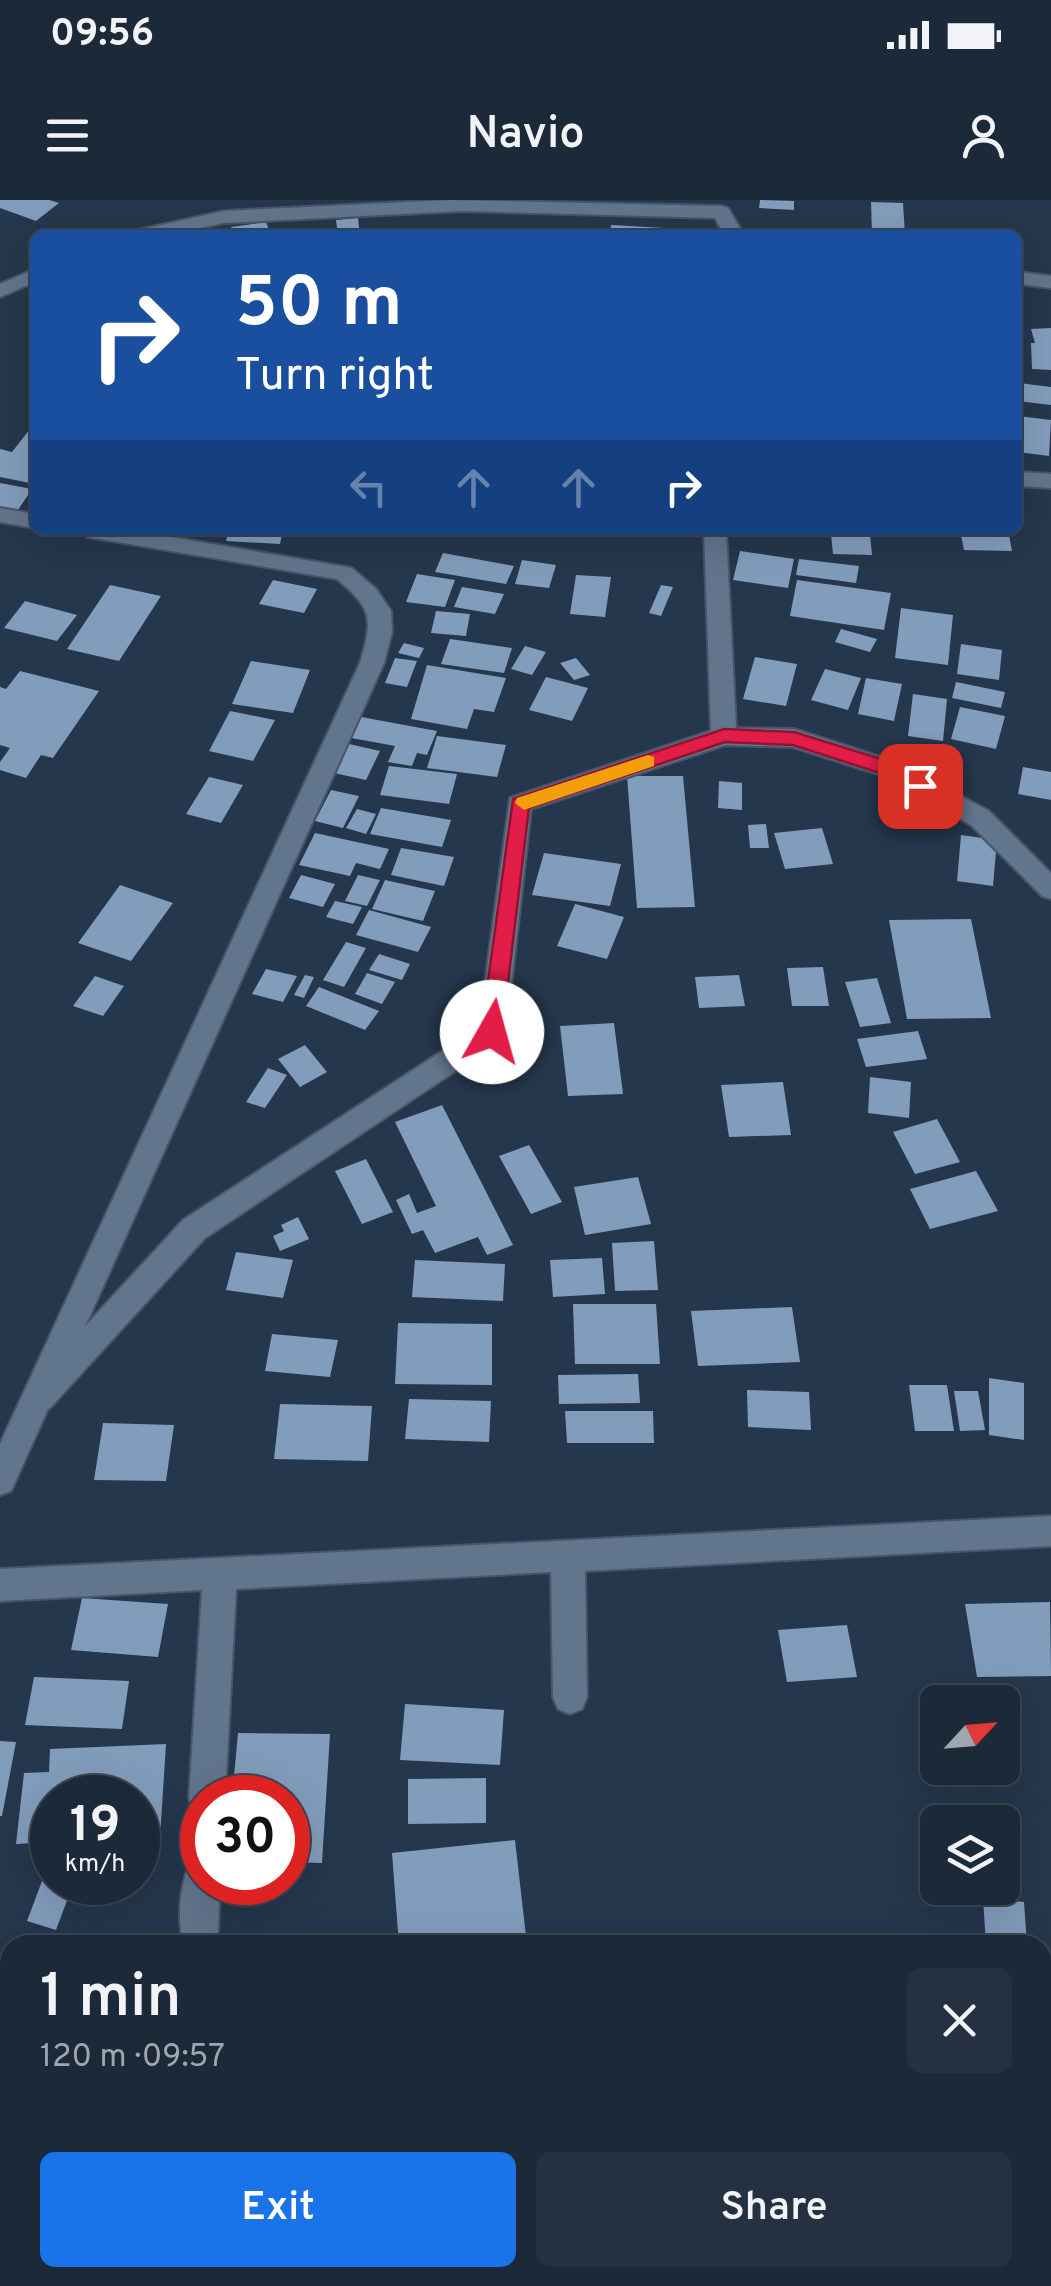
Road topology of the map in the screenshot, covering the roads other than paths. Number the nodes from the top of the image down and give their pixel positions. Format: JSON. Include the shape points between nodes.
{"nodes":[{"id":1,"x":163,"y":230,"type":"edge"},
{"id":2,"x":731,"y":230,"type":"edge"},
{"id":3,"x":30,"y":277,"type":"edge"},
{"id":4,"x":1022,"y":278,"type":"edge"},
{"id":5,"x":1051,"y":282,"type":"edge"},
{"id":6,"x":0,"y":290,"type":"edge"},
{"id":7,"x":1022,"y":478,"type":"edge"},
{"id":8,"x":1051,"y":481,"type":"edge"},
{"id":9,"x":0,"y":515,"type":"edge"},
{"id":10,"x":30,"y":520,"type":"edge"},
{"id":11,"x":118,"y":535,"type":"edge"},
{"id":12,"x":715,"y":535,"type":"edge"},
{"id":13,"x":724,"y":736,"type":"junction"},
{"id":14,"x":1051,"y":889,"type":"edge"},
{"id":15,"x":30,"y":1408,"type":"junction"},
{"id":16,"x":0,"y":1480,"type":"edge"},
{"id":17,"x":1051,"y":1531,"type":"edge"},
{"id":18,"x":568,"y":1558,"type":"junction"},
{"id":19,"x":220,"y":1572,"type":"junction"},
{"id":20,"x":0,"y":1585,"type":"edge"},
{"id":21,"x":570,"y":1696,"type":"dead end"},
{"id":22,"x":208,"y":1775,"type":"edge"},
{"id":23,"x":201,"y":1905,"type":"edge"},
{"id":24,"x":199,"y":1933,"type":"dead end"}],
"edges":[{"from":1,"to":2,"type":"street","via":[[224,217],[463,206],[721,212]]},
{"from":3,"to":6,"type":"street"},
{"from":4,"to":5,"type":"street"},
{"from":7,"to":8,"type":"street"},
{"from":9,"to":10,"type":"street"},
{"from":11,"to":15,"type":"street","via":[[344,573],[374,598],[384,625]]},
{"from":12,"to":13,"type":"street"},
{"from":13,"to":14,"type":"street","via":[[794,738],[890,769],[980,818]]},
{"from":13,"to":15,"type":"street","via":[[520,804],[492,1032],[194,1229]]},
{"from":15,"to":16,"type":"street"},
{"from":17,"to":18,"type":"street"},
{"from":18,"to":19,"type":"street"},
{"from":18,"to":21,"type":"street"},
{"from":19,"to":20,"type":"street"},
{"from":19,"to":22,"type":"street"},
{"from":23,"to":24,"type":"street"}]}
